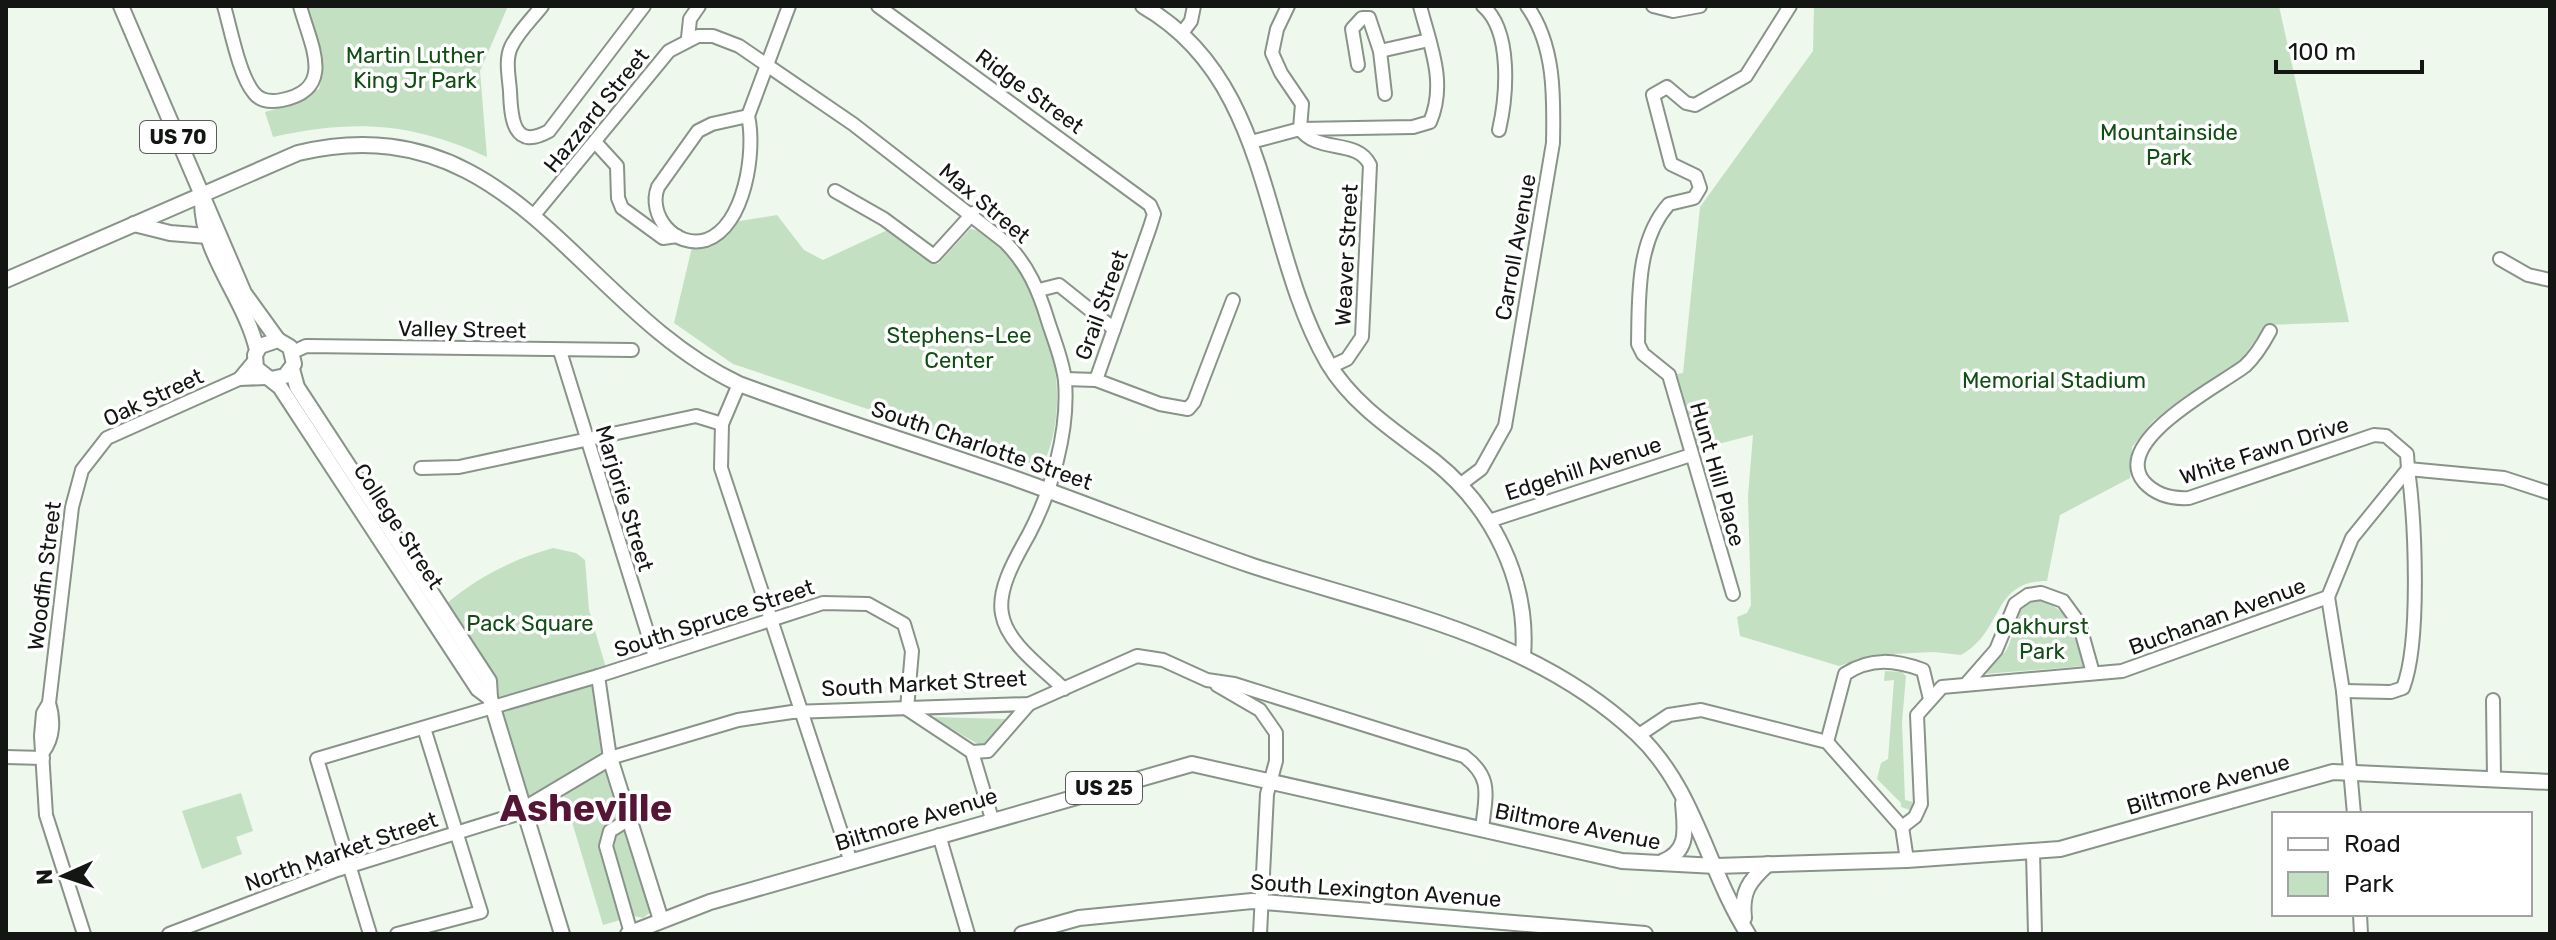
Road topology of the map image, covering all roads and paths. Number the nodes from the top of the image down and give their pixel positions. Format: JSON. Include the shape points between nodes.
{"nodes":[{"id":1,"x":121,"y":6,"type":"edge"},
{"id":2,"x":224,"y":6,"type":"edge"},
{"id":3,"x":300,"y":6,"type":"edge"},
{"id":4,"x":542,"y":6,"type":"edge"},
{"id":5,"x":644,"y":6,"type":"edge"},
{"id":6,"x":699,"y":6,"type":"edge"},
{"id":7,"x":789,"y":6,"type":"edge"},
{"id":8,"x":878,"y":6,"type":"edge"},
{"id":9,"x":1143,"y":6,"type":"edge"},
{"id":10,"x":1194,"y":6,"type":"edge"},
{"id":11,"x":1288,"y":6,"type":"edge"},
{"id":12,"x":1483,"y":6,"type":"edge"},
{"id":13,"x":1527,"y":6,"type":"edge"},
{"id":14,"x":1653,"y":6,"type":"edge"},
{"id":15,"x":1700,"y":6,"type":"edge"},
{"id":16,"x":1790,"y":6,"type":"edge"},
{"id":17,"x":1424,"y":8,"type":"edge"},
{"id":18,"x":1182,"y":33,"type":"junction"},
{"id":19,"x":688,"y":38,"type":"junction"},
{"id":20,"x":1429,"y":40,"type":"junction"},
{"id":21,"x":1380,"y":51,"type":"junction"},
{"id":22,"x":1358,"y":65,"type":"dead end"},
{"id":23,"x":766,"y":66,"type":"junction"},
{"id":24,"x":1385,"y":94,"type":"dead end"},
{"id":25,"x":748,"y":116,"type":"junction"},
{"id":26,"x":1300,"y":129,"type":"junction"},
{"id":27,"x":1499,"y":130,"type":"dead end"},
{"id":28,"x":1251,"y":142,"type":"junction"},
{"id":29,"x":596,"y":143,"type":"junction"},
{"id":30,"x":835,"y":191,"type":"dead end"},
{"id":31,"x":202,"y":193,"type":"junction"},
{"id":32,"x":973,"y":213,"type":"junction"},
{"id":33,"x":1154,"y":214,"type":"joint"},
{"id":34,"x":534,"y":215,"type":"junction"},
{"id":35,"x":133,"y":224,"type":"junction"},
{"id":36,"x":207,"y":236,"type":"junction"},
{"id":37,"x":677,"y":236,"type":"junction"},
{"id":38,"x":2500,"y":259,"type":"dead end"},
{"id":39,"x":6,"y":280,"type":"edge"},
{"id":40,"x":2550,"y":280,"type":"edge"},
{"id":41,"x":1039,"y":290,"type":"junction"},
{"id":42,"x":1233,"y":300,"type":"dead end"},
{"id":43,"x":1114,"y":329,"type":"junction"},
{"id":44,"x":2270,"y":331,"type":"dead end"},
{"id":45,"x":278,"y":340,"type":"junction"},
{"id":46,"x":632,"y":350,"type":"dead end"},
{"id":47,"x":560,"y":351,"type":"junction"},
{"id":48,"x":293,"y":352,"type":"junction"},
{"id":49,"x":256,"y":355,"type":"junction"},
{"id":50,"x":1330,"y":367,"type":"junction"},
{"id":51,"x":292,"y":369,"type":"junction"},
{"id":52,"x":268,"y":378,"type":"junction"},
{"id":53,"x":239,"y":379,"type":"junction"},
{"id":54,"x":1065,"y":379,"type":"junction"},
{"id":55,"x":1096,"y":380,"type":"junction"},
{"id":56,"x":739,"y":384,"type":"junction"},
{"id":57,"x":722,"y":424,"type":"junction"},
{"id":58,"x":586,"y":438,"type":"junction"},
{"id":59,"x":1691,"y":455,"type":"junction"},
{"id":60,"x":90,"y":458,"type":"joint"},
{"id":61,"x":338,"y":460,"type":"junction"},
{"id":62,"x":421,"y":468,"type":"dead end"},
{"id":63,"x":2408,"y":469,"type":"junction"},
{"id":64,"x":1461,"y":484,"type":"junction"},
{"id":65,"x":1045,"y":489,"type":"junction"},
{"id":66,"x":2550,"y":493,"type":"edge"},
{"id":67,"x":1489,"y":521,"type":"junction"},
{"id":68,"x":1733,"y":594,"type":"dead end"},
{"id":69,"x":2328,"y":597,"type":"junction"},
{"id":70,"x":770,"y":620,"type":"junction"},
{"id":71,"x":1523,"y":656,"type":"junction"},
{"id":72,"x":655,"y":657,"type":"junction"},
{"id":73,"x":2093,"y":673,"type":"junction"},
{"id":74,"x":598,"y":676,"type":"junction"},
{"id":75,"x":1207,"y":680,"type":"junction"},
{"id":76,"x":1968,"y":682,"type":"junction"},
{"id":77,"x":1064,"y":689,"type":"junction"},
{"id":78,"x":2343,"y":691,"type":"junction"},
{"id":79,"x":1930,"y":699,"type":"junction"},
{"id":80,"x":2493,"y":700,"type":"dead end"},
{"id":81,"x":491,"y":703,"type":"junction"},
{"id":82,"x":1029,"y":704,"type":"junction"},
{"id":83,"x":907,"y":709,"type":"junction"},
{"id":84,"x":800,"y":711,"type":"junction"},
{"id":85,"x":424,"y":728,"type":"junction"},
{"id":86,"x":1639,"y":735,"type":"junction"},
{"id":87,"x":1827,"y":742,"type":"junction"},
{"id":88,"x":972,"y":752,"type":"junction"},
{"id":89,"x":43,"y":755,"type":"junction"},
{"id":90,"x":6,"y":757,"type":"edge"},
{"id":91,"x":610,"y":758,"type":"junction"},
{"id":92,"x":2352,"y":770,"type":"junction"},
{"id":93,"x":2494,"y":778,"type":"junction"},
{"id":94,"x":1272,"y":781,"type":"junction"},
{"id":95,"x":2550,"y":782,"type":"edge"},
{"id":96,"x":1682,"y":795,"type":"junction"},
{"id":97,"x":526,"y":808,"type":"junction"},
{"id":98,"x":2354,"y":812,"type":"edge"},
{"id":99,"x":631,"y":818,"type":"junction"},
{"id":100,"x":992,"y":819,"type":"junction"},
{"id":101,"x":1902,"y":827,"type":"junction"},
{"id":102,"x":1482,"y":830,"type":"junction"},
{"id":103,"x":456,"y":833,"type":"junction"},
{"id":104,"x":939,"y":835,"type":"junction"},
{"id":105,"x":2033,"y":852,"type":"junction"},
{"id":106,"x":1907,"y":860,"type":"junction"},
{"id":107,"x":851,"y":862,"type":"junction"},
{"id":108,"x":1768,"y":864,"type":"junction"},
{"id":109,"x":1655,"y":865,"type":"junction"},
{"id":110,"x":1716,"y":866,"type":"junction"},
{"id":111,"x":348,"y":867,"type":"junction"},
{"id":112,"x":1262,"y":903,"type":"junction"},
{"id":113,"x":653,"y":927,"type":"edge"},
{"id":114,"x":630,"y":933,"type":"edge"},
{"id":115,"x":84,"y":934,"type":"edge"},
{"id":116,"x":169,"y":934,"type":"edge"},
{"id":117,"x":370,"y":934,"type":"edge"},
{"id":118,"x":397,"y":934,"type":"edge"},
{"id":119,"x":562,"y":934,"type":"edge"},
{"id":120,"x":968,"y":934,"type":"edge"},
{"id":121,"x":1022,"y":934,"type":"edge"},
{"id":122,"x":1260,"y":934,"type":"edge"},
{"id":123,"x":1633,"y":934,"type":"edge"},
{"id":124,"x":1645,"y":934,"type":"edge"},
{"id":125,"x":1745,"y":934,"type":"edge"},
{"id":126,"x":2035,"y":934,"type":"edge"}],
"edges":[{"from":1,"to":31,"type":"main road","number":"US 70"},
{"from":2,"to":3,"type":"street","via":[[255,95],[263,101],[296,97],[312,87],[317,76]]},
{"from":4,"to":5,"type":"street","via":[[508,57],[510,115],[525,137],[538,137],[558,120]]},
{"from":6,"to":19,"type":"street","via":[[690,19]]},
{"from":7,"to":23,"type":"street"},
{"from":8,"to":33,"type":"street","name":"Ridge Street","via":[[1134,191]]},
{"from":9,"to":18,"type":"main road"},
{"from":10,"to":18,"type":"street"},
{"from":11,"to":26,"type":"street","via":[[1272,53],[1302,104]]},
{"from":12,"to":27,"type":"street","via":[[1499,33],[1504,97]]},
{"from":13,"to":64,"type":"street","name":"Carroll Avenue","via":[[1549,59],[1553,143],[1505,426],[1481,469]]},
{"from":14,"to":15,"type":"street","via":[[1673,11]]},
{"from":16,"to":59,"type":"street","name":"Hunt Hill Place","via":[[1742,79],[1695,105],[1667,87],[1653,95],[1670,161],[1700,183],[1694,198],[1672,202],[1664,210],[1646,245],[1638,344],[1669,375]]},
{"from":17,"to":20,"type":"street"},
{"from":18,"to":28,"type":"main road","via":[[1224,84]]},
{"from":19,"to":23,"type":"street","via":[[713,36],[739,46]]},
{"from":19,"to":29,"type":"street","name":"Hazzard Street","via":[[669,51]]},
{"from":20,"to":21,"type":"street"},
{"from":20,"to":26,"type":"street","via":[[1438,75],[1438,105],[1430,122],[1413,127]]},
{"from":21,"to":22,"type":"street","via":[[1375,26],[1362,18],[1352,29]]},
{"from":21,"to":24,"type":"street"},
{"from":23,"to":25,"type":"street"},
{"from":23,"to":32,"type":"street","name":"Max Street"},
{"from":25,"to":37,"type":"street","via":[[750,164],[740,199],[710,238]]},
{"from":25,"to":37,"type":"street","via":[[698,131],[665,175],[655,207]]},
{"from":26,"to":28,"type":"street"},
{"from":26,"to":50,"type":"street","name":"Weaver Street","via":[[1312,141],[1358,151],[1370,165],[1362,337],[1347,359]]},
{"from":28,"to":50,"type":"main road","via":[[1312,330]]},
{"from":29,"to":34,"type":"street","name":"Hazzard Street"},
{"from":29,"to":37,"type":"street","via":[[617,166],[622,208],[663,238]]},
{"from":30,"to":32,"type":"street","via":[[934,256]]},
{"from":31,"to":34,"type":"main road","name":"South Charlotte Street","via":[[298,153],[337,145],[385,146],[479,175]]},
{"from":31,"to":35,"type":"main road","name":"South Charlotte Street"},
{"from":31,"to":36,"type":"main road"},
{"from":31,"to":45,"type":"main road","via":[[244,293]]},
{"from":32,"to":41,"type":"street","name":"Max Street","via":[[1021,257]]},
{"from":33,"to":43,"type":"street","name":"Grail Street"},
{"from":34,"to":56,"type":"main road","name":"South Charlotte Street","via":[[666,337]]},
{"from":35,"to":36,"type":"main road"},
{"from":35,"to":39,"type":"main road","name":"South Charlotte Street"},
{"from":36,"to":49,"type":"main road","via":[[250,326]]},
{"from":38,"to":40,"type":"street"},
{"from":41,"to":43,"type":"street","via":[[1059,285]]},
{"from":41,"to":54,"type":"street","name":"Max Street"},
{"from":42,"to":55,"type":"street","via":[[1188,409]]},
{"from":43,"to":55,"type":"street","name":"Grail Street"},
{"from":44,"to":63,"type":"street","name":"White Fawn Drive","via":[[2245,365],[2158,427],[2140,448],[2138,468],[2147,486],[2173,499],[2189,498],[2374,435],[2402,446]]},
{"from":45,"to":48,"type":"main road"},
{"from":45,"to":49,"type":"main road","via":[[268,340]]},
{"from":46,"to":47,"type":"street","name":"Valley Street"},
{"from":47,"to":48,"type":"street","name":"Valley Street","via":[[306,346]]},
{"from":47,"to":58,"type":"street","name":"Marjorie Street"},
{"from":48,"to":51,"type":"main road"},
{"from":49,"to":52,"type":"main road"},
{"from":49,"to":53,"type":"street","name":"Oak Street"},
{"from":50,"to":64,"type":"main road","via":[[1362,405]]},
{"from":51,"to":52,"type":"main road","via":[[285,376]]},
{"from":51,"to":61,"type":"main road","name":"College Street"},
{"from":52,"to":53,"type":"street","name":"Oak Street"},
{"from":52,"to":61,"type":"main road","name":"College Street"},
{"from":53,"to":60,"type":"street","name":"Oak Street","via":[[107,438]]},
{"from":54,"to":55,"type":"street","name":"Grail Street"},
{"from":54,"to":65,"type":"street","name":"Max Street","via":[[1060,449]]},
{"from":56,"to":57,"type":"street"},
{"from":56,"to":65,"type":"main road","name":"South Charlotte Street"},
{"from":57,"to":58,"type":"street","via":[[696,416]]},
{"from":57,"to":70,"type":"street","via":[[721,468]]},
{"from":58,"to":62,"type":"street","via":[[459,467]]},
{"from":58,"to":72,"type":"street","name":"Marjorie Street"},
{"from":59,"to":67,"type":"street","name":"Edgehill Avenue"},
{"from":59,"to":68,"type":"street","name":"Hunt Hill Place"},
{"from":60,"to":89,"type":"street","name":"Woodfin Street","via":[[72,507],[49,703],[51,737]]},
{"from":61,"to":81,"type":"main road","name":"College Street","via":[[432,605],[489,681]]},
{"from":63,"to":66,"type":"street","via":[[2504,478]]},
{"from":63,"to":69,"type":"street","via":[[2352,538]]},
{"from":63,"to":78,"type":"street","via":[[2413,611],[2408,675],[2403,688],[2391,692]]},
{"from":64,"to":67,"type":"main road"},
{"from":65,"to":71,"type":"main road","name":"South Charlotte Street"},
{"from":65,"to":77,"type":"street","name":"Max Street","via":[[1015,557],[1002,615],[1011,635]]},
{"from":67,"to":71,"type":"main road","via":[[1521,597]]},
{"from":69,"to":73,"type":"street","name":"Buchanan Avenue","via":[[2122,671]]},
{"from":69,"to":78,"type":"street"},
{"from":70,"to":72,"type":"street","name":"South Spruce Street"},
{"from":70,"to":83,"type":"street","name":"South Spruce Street","via":[[840,602],[868,604],[898,619],[912,641]]},
{"from":70,"to":84,"type":"street"},
{"from":71,"to":86,"type":"main road","name":"South Charlotte Street","via":[[1585,692]]},
{"from":72,"to":74,"type":"street","name":"South Spruce Street"},
{"from":73,"to":76,"type":"street","name":"Buchanan Avenue"},
{"from":73,"to":76,"type":"street","via":[[2079,623],[2063,601],[2041,593],[2015,604],[1996,650]]},
{"from":74,"to":81,"type":"street","name":"South Spruce Street"},
{"from":74,"to":91,"type":"street"},
{"from":75,"to":77,"type":"street","name":"South Market Street","via":[[1163,660],[1137,656]]},
{"from":75,"to":94,"type":"street","via":[[1270,721],[1278,747]]},
{"from":75,"to":102,"type":"street","name":"South Market Street","via":[[1464,756],[1481,768],[1484,780]]},
{"from":76,"to":79,"type":"street","name":"Buchanan Avenue","via":[[1942,687]]},
{"from":77,"to":82,"type":"street","name":"South Market Street"},
{"from":78,"to":92,"type":"street"},
{"from":79,"to":87,"type":"street","via":[[1923,670],[1897,660],[1861,663],[1845,674]]},
{"from":79,"to":101,"type":"street","via":[[1917,715],[1921,804]]},
{"from":80,"to":93,"type":"street"},
{"from":81,"to":85,"type":"street","name":"South Spruce Street"},
{"from":81,"to":97,"type":"main road","name":"College Street"},
{"from":82,"to":83,"type":"street","name":"South Market Street"},
{"from":82,"to":88,"type":"street","via":[[988,751]]},
{"from":83,"to":84,"type":"street","name":"South Market Street"},
{"from":83,"to":88,"type":"street"},
{"from":84,"to":91,"type":"street","name":"South Market Street","via":[[738,720]]},
{"from":84,"to":107,"type":"street"},
{"from":85,"to":103,"type":"street"},
{"from":85,"to":111,"type":"street","name":"South Spruce Street","via":[[317,759]]},
{"from":86,"to":87,"type":"street","via":[[1669,715],[1701,710]]},
{"from":86,"to":96,"type":"main road","name":"South Charlotte Street"},
{"from":87,"to":101,"type":"street"},
{"from":88,"to":100,"type":"street"},
{"from":89,"to":90,"type":"street"},
{"from":89,"to":115,"type":"street","name":"Woodfin Street","via":[[46,815]]},
{"from":91,"to":97,"type":"main road","name":"South Market Street"},
{"from":91,"to":99,"type":"main road"},
{"from":92,"to":93,"type":"main road","name":"Biltmore Avenue"},
{"from":92,"to":98,"type":"street"},
{"from":92,"to":105,"type":"main road","name":"Biltmore Avenue"},
{"from":93,"to":95,"type":"main road","name":"Biltmore Avenue"},
{"from":94,"to":100,"type":"main road","name":"Biltmore Avenue","number":"US 25","via":[[1192,764]]},
{"from":94,"to":102,"type":"main road","name":"Biltmore Avenue","number":"US 25"},
{"from":94,"to":112,"type":"street"},
{"from":96,"to":109,"type":"main road","via":[[1685,842],[1675,857]]},
{"from":96,"to":110,"type":"main road","name":"South Charlotte Street"},
{"from":97,"to":103,"type":"street","name":"North Market Street"},
{"from":97,"to":119,"type":"main road","name":"College Street"},
{"from":99,"to":113,"type":"main road"},
{"from":99,"to":114,"type":"street","via":[[610,831],[606,846]]},
{"from":100,"to":104,"type":"main road","name":"Biltmore Avenue","number":"US 25"},
{"from":101,"to":106,"type":"street"},
{"from":102,"to":109,"type":"main road","name":"Biltmore Avenue","number":"US 25"},
{"from":103,"to":111,"type":"street","name":"North Market Street"},
{"from":103,"to":118,"type":"street","via":[[481,912]]},
{"from":104,"to":107,"type":"main road","name":"Biltmore Avenue","number":"US 25"},
{"from":104,"to":120,"type":"street"},
{"from":105,"to":106,"type":"main road","name":"Biltmore Avenue"},
{"from":105,"to":126,"type":"street"},
{"from":106,"to":108,"type":"main road","name":"Biltmore Avenue"},
{"from":107,"to":113,"type":"main road","name":"Biltmore Avenue","number":"US 25","via":[[710,902]]},
{"from":108,"to":110,"type":"main road","name":"Biltmore Avenue"},
{"from":108,"to":125,"type":"main road","via":[[1745,890]]},
{"from":109,"to":110,"type":"main road","name":"Biltmore Avenue","number":"US 25"},
{"from":110,"to":125,"type":"main road","name":"South Charlotte Street"},
{"from":111,"to":116,"type":"street","name":"North Market Street"},
{"from":111,"to":117,"type":"street"},
{"from":112,"to":121,"type":"main road","name":"South Lexington Avenue","via":[[1079,918]]},
{"from":112,"to":122,"type":"street"},
{"from":112,"to":123,"type":"main road","name":"South Lexington Avenue"},
{"from":113,"to":114,"type":"main road","number":"US 25"},
{"from":123,"to":124,"type":"main road","name":"South Lexington Avenue"}]}
